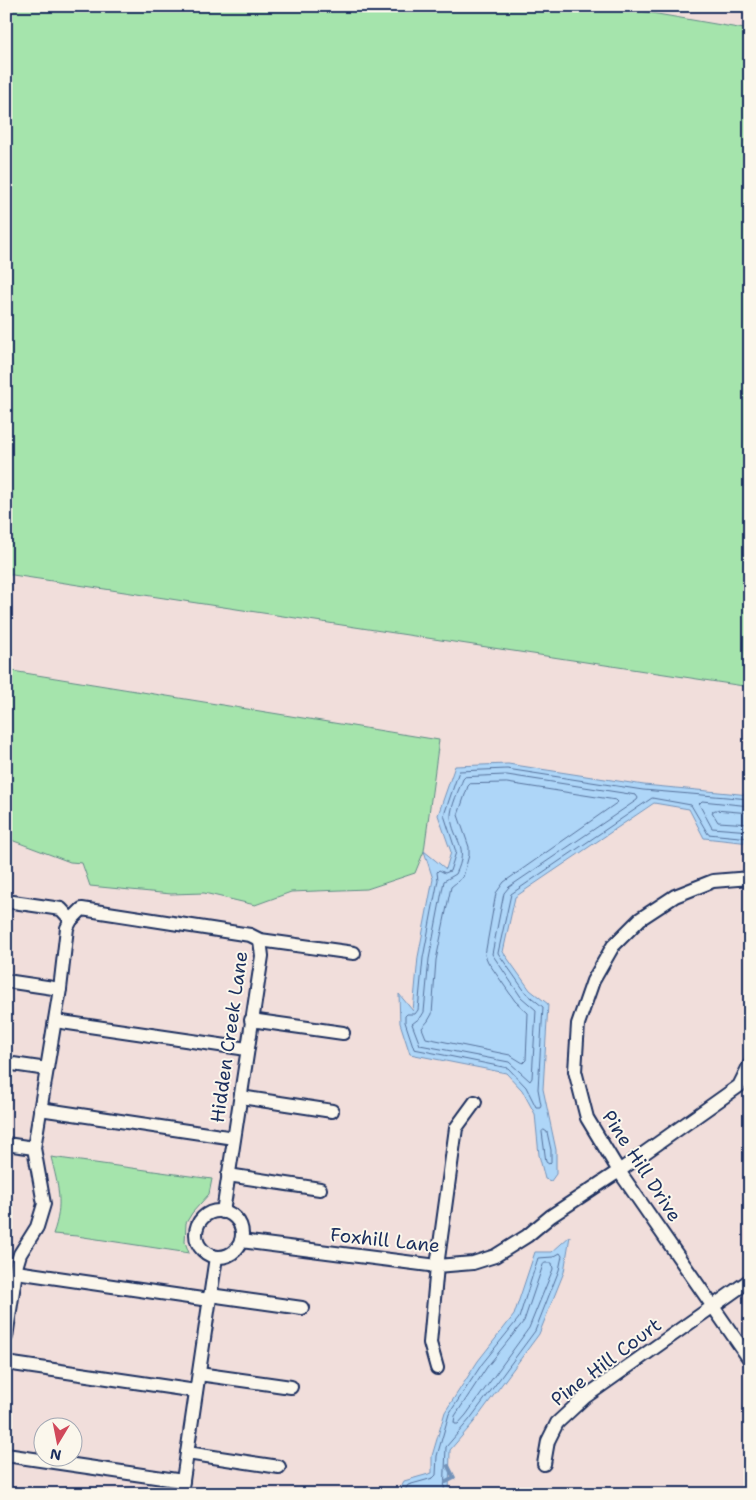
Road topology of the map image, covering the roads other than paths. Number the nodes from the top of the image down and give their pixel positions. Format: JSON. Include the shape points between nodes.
{"nodes":[{"id":1,"x":750,"y":878,"type":"edge"},
{"id":2,"x":6,"y":900,"type":"edge"},
{"id":3,"x":71,"y":920,"type":"junction"},
{"id":4,"x":260,"y":940,"type":"junction"},
{"id":5,"x":354,"y":953,"type":"dead end"},
{"id":6,"x":6,"y":981,"type":"edge"},
{"id":7,"x":60,"y":989,"type":"junction"},
{"id":8,"x":251,"y":1020,"type":"junction"},
{"id":9,"x":55,"y":1021,"type":"junction"},
{"id":10,"x":343,"y":1033,"type":"dead end"},
{"id":11,"x":247,"y":1049,"type":"junction"},
{"id":12,"x":6,"y":1063,"type":"edge"},
{"id":13,"x":750,"y":1064,"type":"edge"},
{"id":14,"x":46,"y":1069,"type":"junction"},
{"id":15,"x":241,"y":1097,"type":"junction"},
{"id":16,"x":475,"y":1102,"type":"dead end"},
{"id":17,"x":40,"y":1109,"type":"junction"},
{"id":18,"x":332,"y":1111,"type":"dead end"},
{"id":19,"x":234,"y":1138,"type":"junction"},
{"id":20,"x":6,"y":1144,"type":"edge"},
{"id":21,"x":34,"y":1148,"type":"junction"},
{"id":22,"x":619,"y":1171,"type":"junction"},
{"id":23,"x":228,"y":1175,"type":"junction"},
{"id":24,"x":320,"y":1190,"type":"dead end"},
{"id":25,"x":223,"y":1212,"type":"junction"},
{"id":26,"x":241,"y":1241,"type":"junction"},
{"id":27,"x":216,"y":1257,"type":"junction"},
{"id":28,"x":13,"y":1266,"type":"edge"},
{"id":29,"x":437,"y":1266,"type":"junction"},
{"id":30,"x":750,"y":1280,"type":"edge"},
{"id":31,"x":209,"y":1297,"type":"junction"},
{"id":32,"x":713,"y":1305,"type":"junction"},
{"id":33,"x":302,"y":1308,"type":"dead end"},
{"id":34,"x":6,"y":1337,"type":"edge"},
{"id":35,"x":750,"y":1360,"type":"edge"},
{"id":36,"x":6,"y":1363,"type":"edge"},
{"id":37,"x":437,"y":1368,"type":"dead end"},
{"id":38,"x":199,"y":1374,"type":"junction"},
{"id":39,"x":291,"y":1388,"type":"dead end"},
{"id":40,"x":196,"y":1391,"type":"junction"},
{"id":41,"x":187,"y":1453,"type":"junction"},
{"id":42,"x":6,"y":1455,"type":"edge"},
{"id":43,"x":544,"y":1464,"type":"dead end"},
{"id":44,"x":279,"y":1467,"type":"dead end"},
{"id":45,"x":182,"y":1488,"type":"edge"}],
"edges":[{"from":1,"to":22,"type":"street","name":"Pine Hill Drive","via":[[713,881],[675,896],[640,919],[613,946],[593,982],[578,1024],[576,1071],[587,1118]]},
{"from":2,"to":3,"type":"street","via":[[61,909]]},
{"from":3,"to":4,"type":"street","name":"Hidden Creek Lane","via":[[82,909],[250,935]]},
{"from":3,"to":7,"type":"street","via":[[67,928]]},
{"from":4,"to":5,"type":"street"},
{"from":4,"to":8,"type":"street","name":"Hidden Creek Lane","via":[[262,956]]},
{"from":6,"to":7,"type":"street"},
{"from":7,"to":9,"type":"street"},
{"from":8,"to":10,"type":"street"},
{"from":8,"to":11,"type":"street","name":"Hidden Creek Lane"},
{"from":9,"to":11,"type":"street"},
{"from":9,"to":14,"type":"street"},
{"from":11,"to":15,"type":"street","name":"Hidden Creek Lane"},
{"from":12,"to":14,"type":"street"},
{"from":13,"to":22,"type":"street","name":"Foxhill Lane","via":[[739,1086]]},
{"from":14,"to":17,"type":"street"},
{"from":15,"to":18,"type":"street"},
{"from":15,"to":19,"type":"street","name":"Hidden Creek Lane"},
{"from":16,"to":29,"type":"street","via":[[456,1128]]},
{"from":17,"to":19,"type":"street"},
{"from":17,"to":21,"type":"street"},
{"from":19,"to":23,"type":"street","name":"Hidden Creek Lane"},
{"from":20,"to":21,"type":"street"},
{"from":21,"to":28,"type":"street","via":[[44,1204],[37,1227]]},
{"from":22,"to":29,"type":"street","name":"Foxhill Lane","via":[[495,1256],[473,1263]]},
{"from":22,"to":32,"type":"street","name":"Pine Hill Drive"},
{"from":23,"to":24,"type":"street"},
{"from":23,"to":25,"type":"street","name":"Hidden Creek Lane"},
{"from":25,"to":26,"type":"street","via":[[230,1214],[240,1226]]},
{"from":25,"to":27,"type":"street","via":[[203,1218],[196,1231],[203,1251]]},
{"from":26,"to":27,"type":"street","via":[[231,1253]]},
{"from":26,"to":29,"type":"street","name":"Foxhill Lane"},
{"from":27,"to":31,"type":"street"},
{"from":28,"to":31,"type":"street"},
{"from":28,"to":34,"type":"street"},
{"from":29,"to":37,"type":"street","via":[[430,1344]]},
{"from":30,"to":32,"type":"street"},
{"from":31,"to":33,"type":"street"},
{"from":31,"to":38,"type":"street"},
{"from":32,"to":35,"type":"street","name":"Pine Hill Drive"},
{"from":32,"to":43,"type":"street","name":"Pine Hill Court","via":[[585,1397],[564,1416],[548,1441]]},
{"from":36,"to":40,"type":"street"},
{"from":38,"to":39,"type":"street"},
{"from":38,"to":40,"type":"street"},
{"from":40,"to":41,"type":"street"},
{"from":41,"to":44,"type":"street"},
{"from":41,"to":45,"type":"street"},
{"from":42,"to":45,"type":"street"}]}
